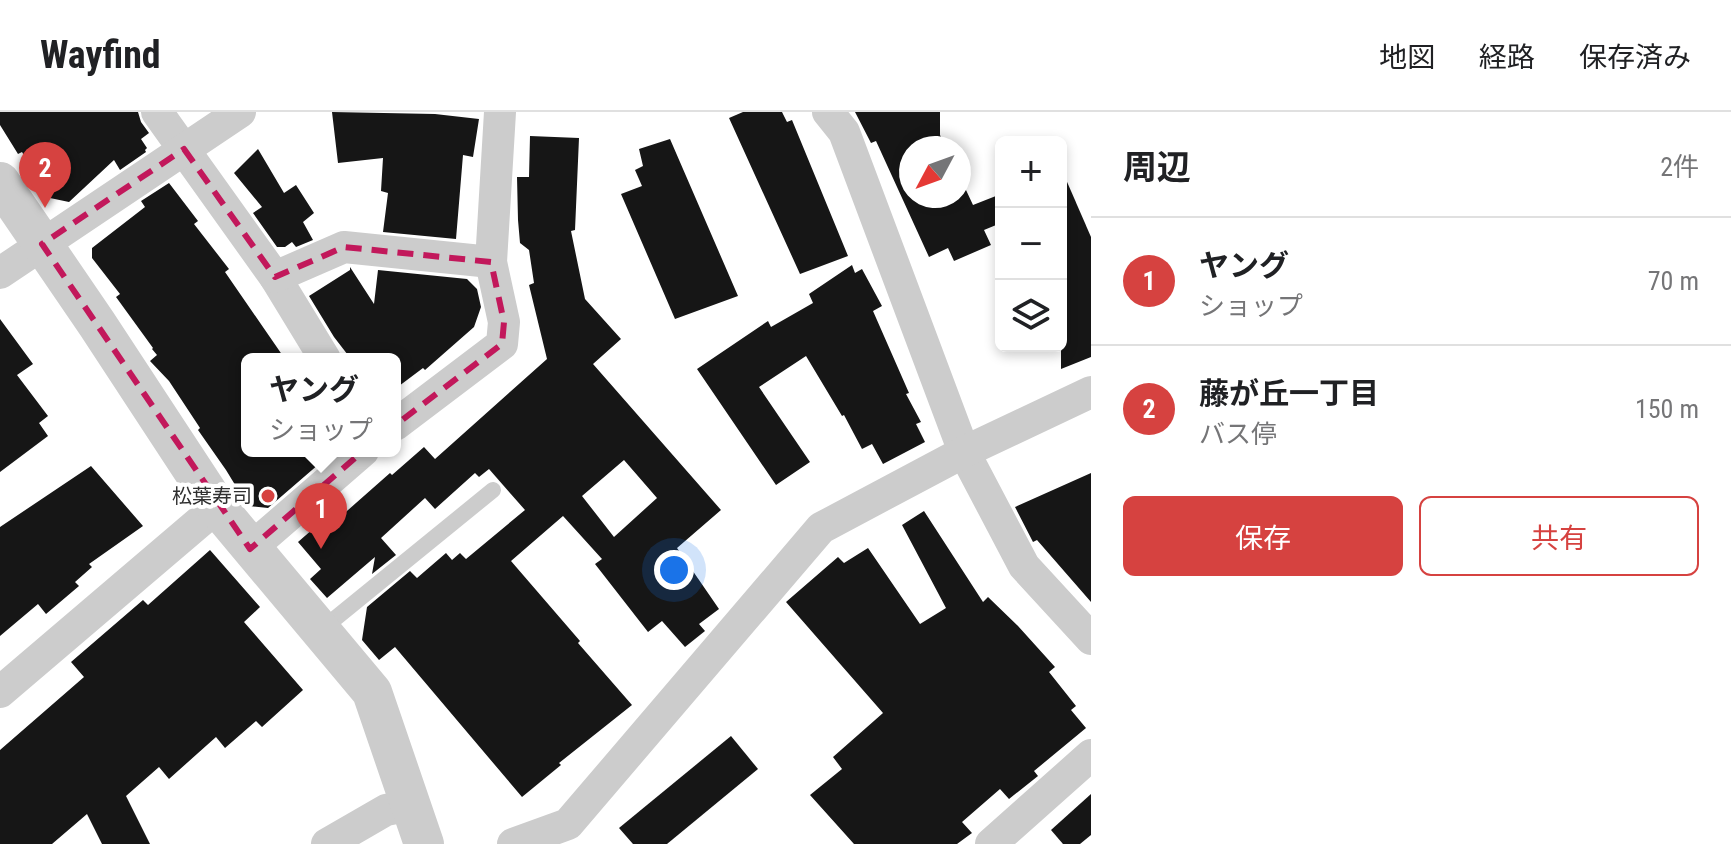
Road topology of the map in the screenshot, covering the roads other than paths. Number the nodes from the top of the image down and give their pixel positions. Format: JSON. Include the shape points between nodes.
{"nodes":[{"id":1,"x":157,"y":112,"type":"edge"},
{"id":2,"x":240,"y":112,"type":"edge"},
{"id":3,"x":500,"y":112,"type":"edge"},
{"id":4,"x":828,"y":112,"type":"edge"},
{"id":5,"x":184,"y":149,"type":"junction"},
{"id":6,"x":0,"y":182,"type":"edge"},
{"id":7,"x":42,"y":244,"type":"junction"},
{"id":8,"x":491,"y":262,"type":"junction"},
{"id":9,"x":0,"y":273,"type":"edge"},
{"id":10,"x":275,"y":277,"type":"junction"},
{"id":11,"x":321,"y":353,"type":"edge"},
{"id":12,"x":1091,"y":392,"type":"edge"},
{"id":13,"x":401,"y":420,"type":"edge"},
{"id":14,"x":964,"y":452,"type":"junction"},
{"id":15,"x":356,"y":457,"type":"edge"},
{"id":16,"x":493,"y":490,"type":"dead end"},
{"id":17,"x":217,"y":507,"type":"junction"},
{"id":18,"x":250,"y":549,"type":"junction"},
{"id":19,"x":320,"y":631,"type":"junction"},
{"id":20,"x":1091,"y":639,"type":"edge"},
{"id":21,"x":0,"y":692,"type":"edge"},
{"id":22,"x":1091,"y":755,"type":"edge"},
{"id":23,"x":411,"y":805,"type":"junction"},
{"id":24,"x":327,"y":844,"type":"edge"},
{"id":25,"x":424,"y":844,"type":"edge"},
{"id":26,"x":513,"y":844,"type":"edge"},
{"id":27,"x":991,"y":844,"type":"edge"}],
"edges":[{"from":1,"to":5,"type":"street"},
{"from":2,"to":5,"type":"street"},
{"from":3,"to":8,"type":"street"},
{"from":4,"to":14,"type":"street","via":[[844,132]]},
{"from":5,"to":7,"type":"street"},
{"from":5,"to":10,"type":"street"},
{"from":6,"to":7,"type":"street"},
{"from":7,"to":9,"type":"street"},
{"from":7,"to":17,"type":"street"},
{"from":8,"to":10,"type":"street","via":[[344,247]]},
{"from":8,"to":13,"type":"street","via":[[504,322],[502,344]]},
{"from":10,"to":11,"type":"street"},
{"from":12,"to":14,"type":"street"},
{"from":14,"to":20,"type":"street","via":[[1024,566]]},
{"from":14,"to":26,"type":"street","via":[[821,528],[568,824]]},
{"from":15,"to":18,"type":"street"},
{"from":16,"to":19,"type":"lane"},
{"from":17,"to":18,"type":"street"},
{"from":17,"to":21,"type":"street"},
{"from":18,"to":19,"type":"street"},
{"from":19,"to":23,"type":"street","via":[[372,692]]},
{"from":22,"to":27,"type":"street"},
{"from":23,"to":24,"type":"street","via":[[386,810]]},
{"from":23,"to":25,"type":"street"}]}
